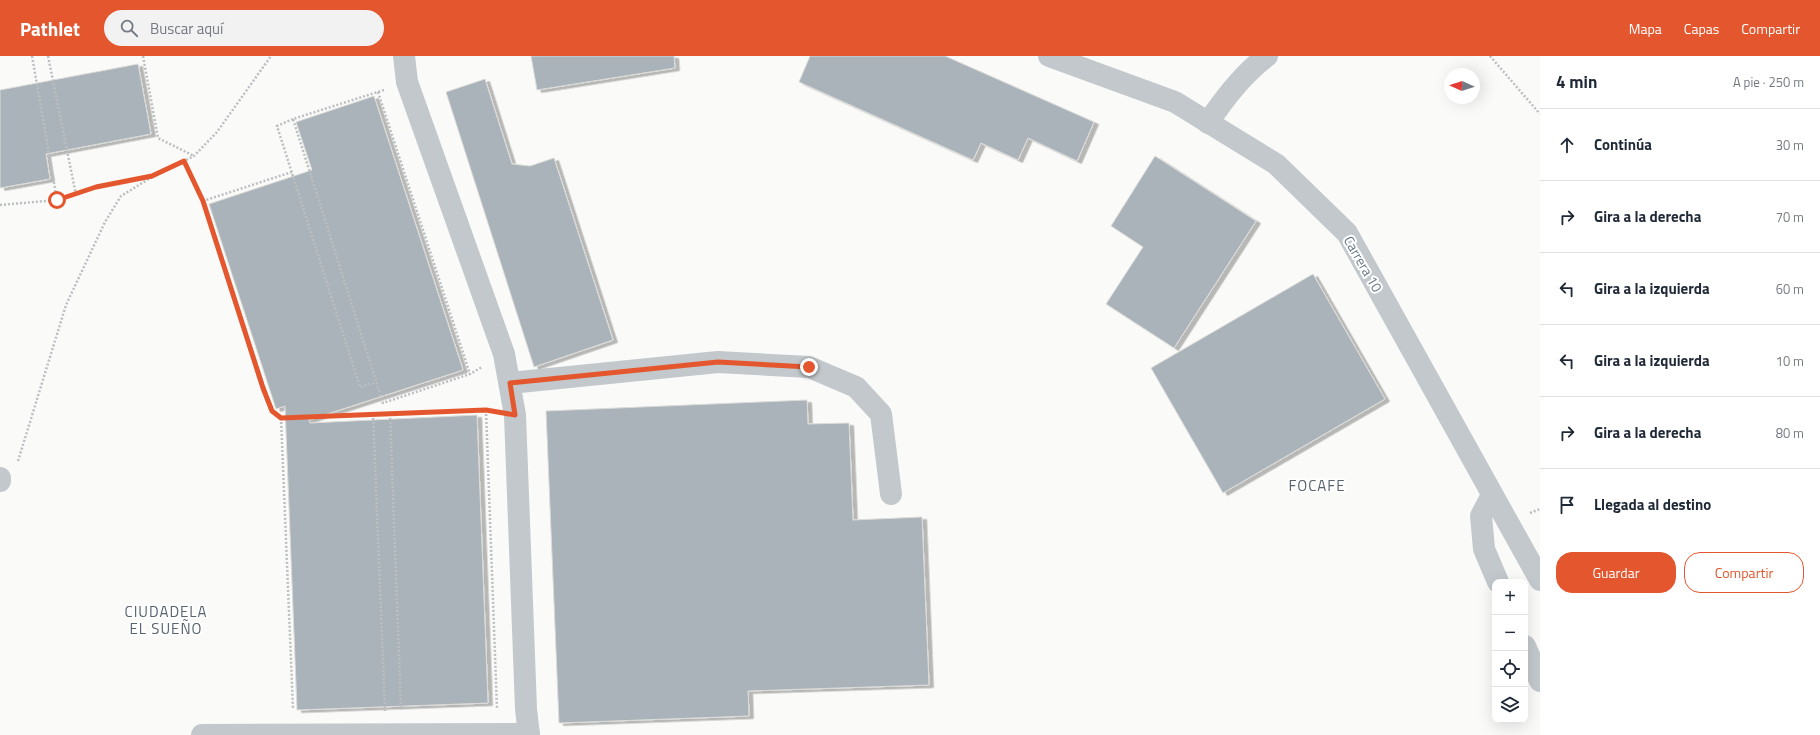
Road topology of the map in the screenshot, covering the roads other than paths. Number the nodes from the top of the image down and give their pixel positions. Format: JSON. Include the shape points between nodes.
{"nodes":[{"id":1,"x":404,"y":56,"type":"edge"},
{"id":2,"x":1049,"y":56,"type":"edge"},
{"id":3,"x":1267,"y":56,"type":"edge"},
{"id":4,"x":1082,"y":62,"type":"edge"},
{"id":5,"x":1208,"y":123,"type":"junction"},
{"id":6,"x":510,"y":383,"type":"junction"},
{"id":7,"x":890,"y":494,"type":"dead end"},
{"id":8,"x":1492,"y":495,"type":"junction"},
{"id":9,"x":1497,"y":579,"type":"edge"},
{"id":10,"x":1540,"y":580,"type":"edge"},
{"id":11,"x":1527,"y":651,"type":"edge"},
{"id":12,"x":1540,"y":681,"type":"edge"},
{"id":13,"x":202,"y":735,"type":"edge"},
{"id":14,"x":529,"y":735,"type":"edge"}],
"edges":[{"from":1,"to":6,"type":"street","via":[[407,82],[504,354]]},
{"from":2,"to":4,"type":"street","name":"Carrera 10"},
{"from":3,"to":5,"type":"street","via":[[1229,92]]},
{"from":4,"to":5,"type":"street","name":"Carrera 10","via":[[1175,102]]},
{"from":5,"to":8,"type":"street","name":"Carrera 10","via":[[1276,164],[1347,233]]},
{"from":6,"to":7,"type":"street","via":[[718,362],[809,367],[856,386],[881,414]]},
{"from":6,"to":14,"type":"street","via":[[515,415]]},
{"from":8,"to":9,"type":"street","via":[[1481,516],[1484,549]]},
{"from":8,"to":10,"type":"street","name":"Carrera 10"},
{"from":11,"to":12,"type":"street"},
{"from":13,"to":14,"type":"street"}]}
